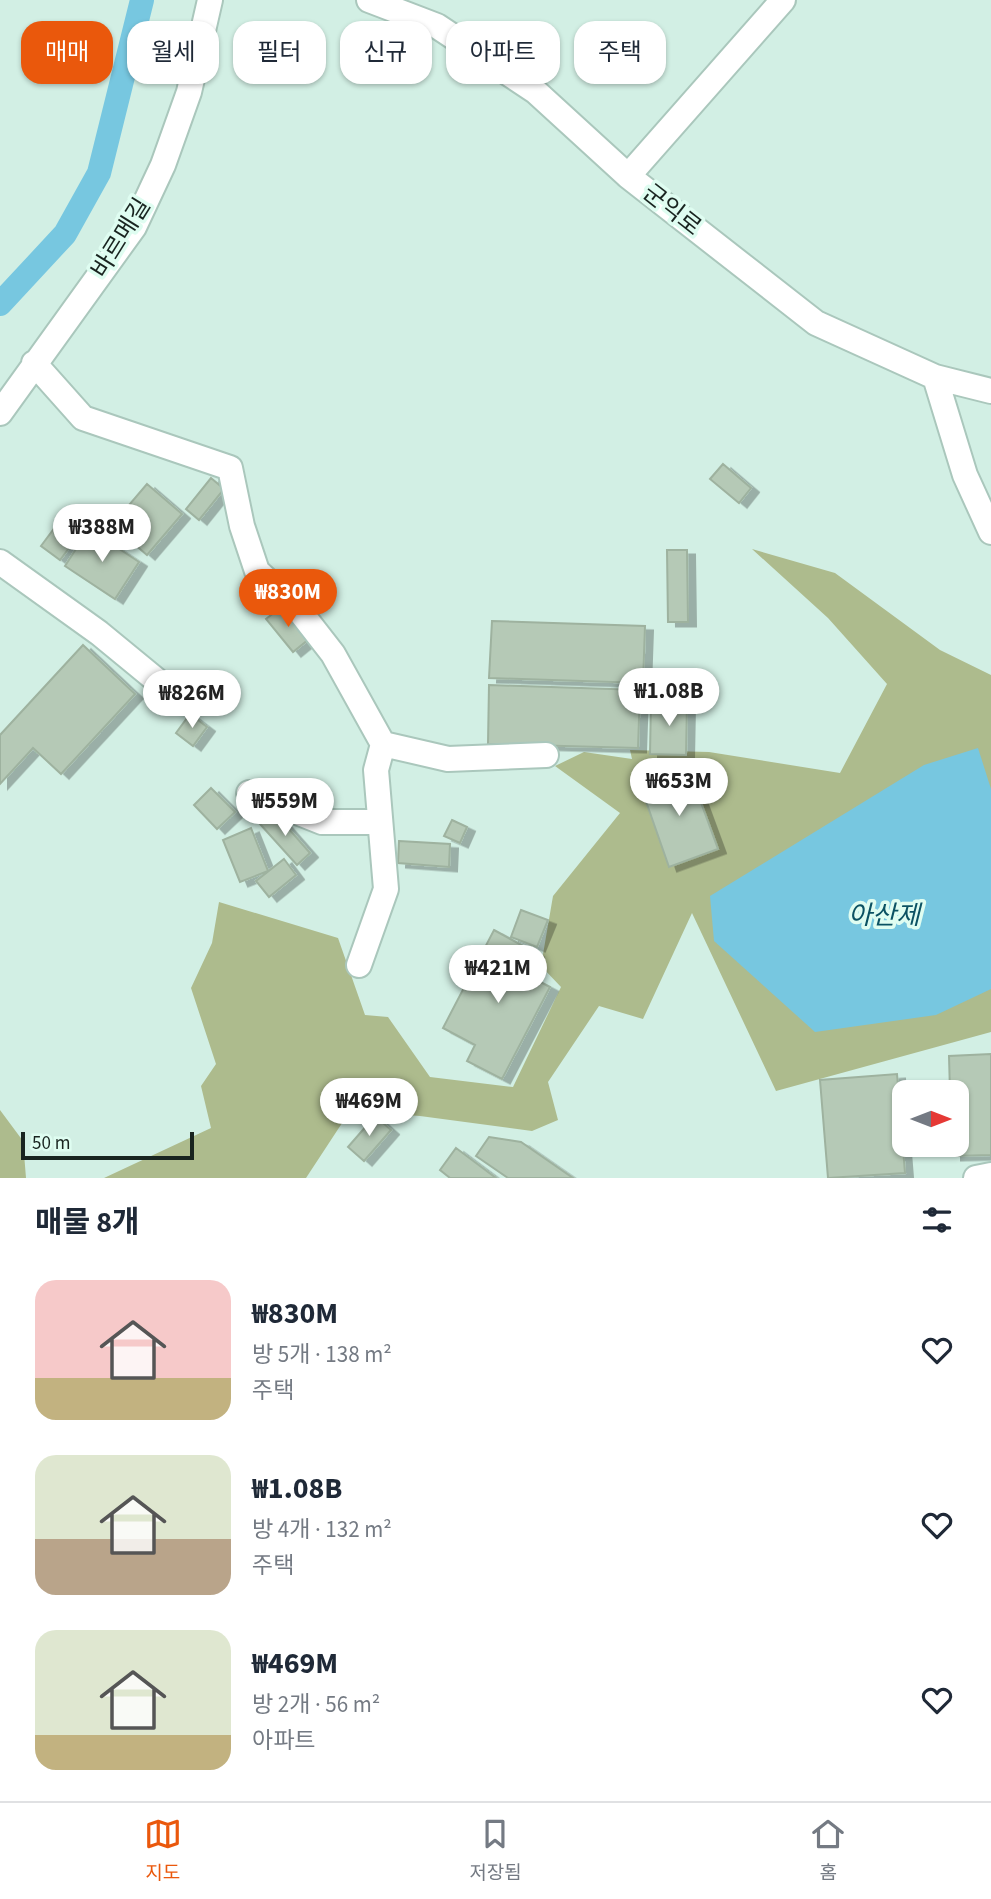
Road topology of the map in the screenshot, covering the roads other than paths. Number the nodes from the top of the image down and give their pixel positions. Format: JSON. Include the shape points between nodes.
{"nodes":[{"id":1,"x":210,"y":0,"type":"edge"},
{"id":2,"x":369,"y":0,"type":"edge"},
{"id":3,"x":783,"y":0,"type":"edge"},
{"id":4,"x":628,"y":176,"type":"junction"},
{"id":5,"x":34,"y":363,"type":"junction"},
{"id":6,"x":935,"y":376,"type":"junction"},
{"id":7,"x":991,"y":391,"type":"edge"},
{"id":8,"x":0,"y":414,"type":"edge"},
{"id":9,"x":991,"y":531,"type":"edge"},
{"id":10,"x":0,"y":562,"type":"edge"},
{"id":11,"x":172,"y":693,"type":"dead end"},
{"id":12,"x":383,"y":744,"type":"junction"},
{"id":13,"x":546,"y":755,"type":"dead end"},
{"id":14,"x":249,"y":793,"type":"dead end"},
{"id":15,"x":379,"y":822,"type":"junction"},
{"id":16,"x":359,"y":965,"type":"dead end"},
{"id":17,"x":991,"y":1175,"type":"edge"},
{"id":18,"x":976,"y":1178,"type":"edge"}],
"edges":[{"from":1,"to":5,"type":"street","name":"바르메길","via":[[190,92],[134,228]]},
{"from":2,"to":4,"type":"street","name":"군익로","via":[[437,26],[535,91]]},
{"from":3,"to":4,"type":"street"},
{"from":4,"to":6,"type":"street","name":"군익로","via":[[816,323]]},
{"from":5,"to":8,"type":"street","name":"바르메길"},
{"from":5,"to":12,"type":"street","via":[[83,418],[230,468],[257,571],[298,609],[333,654]]},
{"from":6,"to":7,"type":"street","name":"군익로"},
{"from":6,"to":9,"type":"street","via":[[965,475]]},
{"from":10,"to":11,"type":"street","via":[[99,633]]},
{"from":12,"to":13,"type":"street","via":[[448,759]]},
{"from":12,"to":15,"type":"street","via":[[376,770]]},
{"from":14,"to":15,"type":"street","via":[[322,822]]},
{"from":15,"to":16,"type":"street","via":[[386,889]]},
{"from":17,"to":18,"type":"street"}]}
